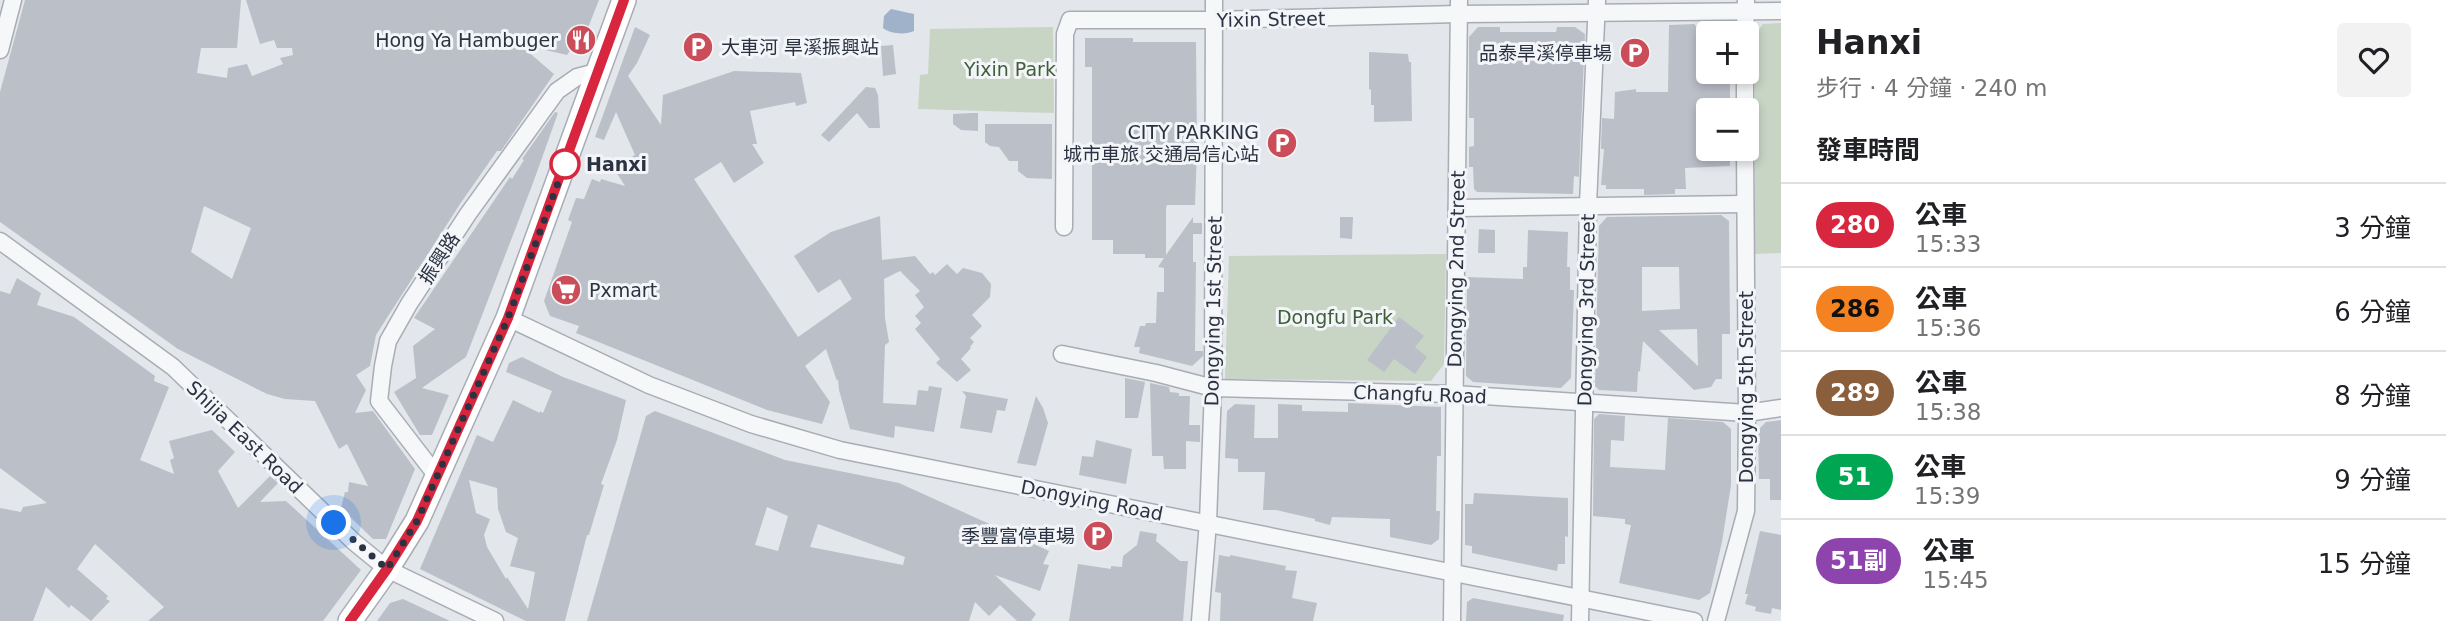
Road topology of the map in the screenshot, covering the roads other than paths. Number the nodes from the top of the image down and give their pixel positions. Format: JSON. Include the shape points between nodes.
{"nodes":[{"id":1,"x":13,"y":0,"type":"edge"},
{"id":2,"x":624,"y":0,"type":"edge"},
{"id":3,"x":1213,"y":0,"type":"edge"},
{"id":4,"x":1597,"y":6,"type":"edge"},
{"id":5,"x":1746,"y":6,"type":"edge"},
{"id":6,"x":1459,"y":7,"type":"edge"},
{"id":7,"x":1781,"y":11,"type":"edge"},
{"id":8,"x":1213,"y":20,"type":"junction"},
{"id":9,"x":0,"y":50,"type":"edge"},
{"id":10,"x":600,"y":71,"type":"junction"},
{"id":11,"x":1745,"y":161,"type":"edge"},
{"id":12,"x":1744,"y":204,"type":"junction"},
{"id":13,"x":1588,"y":205,"type":"junction"},
{"id":14,"x":1457,"y":208,"type":"junction"},
{"id":15,"x":1064,"y":227,"type":"dead end"},
{"id":16,"x":0,"y":241,"type":"edge"},
{"id":17,"x":508,"y":318,"type":"junction"},
{"id":18,"x":1062,"y":354,"type":"dead end"},
{"id":19,"x":1213,"y":388,"type":"junction"},
{"id":20,"x":1454,"y":394,"type":"junction"},
{"id":21,"x":1584,"y":402,"type":"junction"},
{"id":22,"x":1781,"y":408,"type":"edge"},
{"id":23,"x":1747,"y":412,"type":"junction"},
{"id":24,"x":436,"y":475,"type":"junction"},
{"id":25,"x":1208,"y":522,"type":"junction"},
{"id":26,"x":387,"y":569,"type":"junction"},
{"id":27,"x":1452,"y":574,"type":"junction"},
{"id":28,"x":1580,"y":599,"type":"junction"},
{"id":29,"x":350,"y":621,"type":"edge"},
{"id":30,"x":495,"y":621,"type":"edge"},
{"id":31,"x":1200,"y":621,"type":"edge"},
{"id":32,"x":1452,"y":621,"type":"edge"},
{"id":33,"x":1580,"y":621,"type":"edge"},
{"id":34,"x":1694,"y":621,"type":"edge"},
{"id":35,"x":1716,"y":621,"type":"edge"}],
"edges":[{"from":1,"to":9,"type":"street"},
{"from":2,"to":10,"type":"main road"},
{"from":3,"to":8,"type":"street","name":"Dongying 1st Street"},
{"from":4,"to":5,"type":"street","name":"Yixin Street"},
{"from":4,"to":6,"type":"street","name":"Yixin Street"},
{"from":4,"to":13,"type":"street","name":"Dongying 3rd Street"},
{"from":5,"to":7,"type":"street","name":"Yixin Street"},
{"from":6,"to":8,"type":"street","name":"Yixin Street"},
{"from":6,"to":14,"type":"street","name":"Dongying 2nd Street"},
{"from":8,"to":15,"type":"street","name":"Yixin Street","via":[[1070,20],[1065,34]]},
{"from":8,"to":19,"type":"street","name":"Dongying 1st Street"},
{"from":10,"to":17,"type":"main road"},
{"from":10,"to":24,"type":"street","name":"振興路","via":[[577,77],[557,91],[468,214],[388,341],[379,401]]},
{"from":11,"to":12,"type":"street","name":"Dongying 5th Street"},
{"from":12,"to":13,"type":"street"},
{"from":12,"to":23,"type":"street","name":"Dongying 5th Street"},
{"from":13,"to":14,"type":"street"},
{"from":13,"to":21,"type":"street","name":"Dongying 3rd Street"},
{"from":14,"to":20,"type":"street","name":"Dongying 2nd Street"},
{"from":16,"to":26,"type":"street","name":"Shijia East Road","via":[[173,367]]},
{"from":17,"to":24,"type":"main road"},
{"from":17,"to":25,"type":"street","name":"Dongying Road","via":[[649,386],[751,425],[827,447]]},
{"from":18,"to":19,"type":"street","name":"Changfu Road"},
{"from":19,"to":20,"type":"street","name":"Changfu Road"},
{"from":19,"to":25,"type":"street","name":"Dongying 1st Street"},
{"from":20,"to":21,"type":"street","name":"Changfu Road"},
{"from":20,"to":27,"type":"street","name":"Dongying 2nd Street"},
{"from":21,"to":23,"type":"street","name":"Changfu Road"},
{"from":21,"to":28,"type":"street","name":"Dongying 3rd Street"},
{"from":22,"to":23,"type":"street","name":"Changfu Road"},
{"from":23,"to":35,"type":"street","name":"Dongying 5th Street","via":[[1746,511]]},
{"from":24,"to":26,"type":"main road","via":[[417,521]]},
{"from":25,"to":27,"type":"street","name":"Dongying Road"},
{"from":25,"to":31,"type":"street","name":"Dongying 1st Street"},
{"from":26,"to":29,"type":"main road"},
{"from":26,"to":30,"type":"street","name":"Shijia East Road"},
{"from":27,"to":28,"type":"street","name":"Dongying Road"},
{"from":27,"to":32,"type":"street","name":"Dongying 2nd Street"},
{"from":28,"to":33,"type":"street","name":"Dongying 3rd Street"},
{"from":28,"to":34,"type":"street","name":"Dongying Road"}]}
